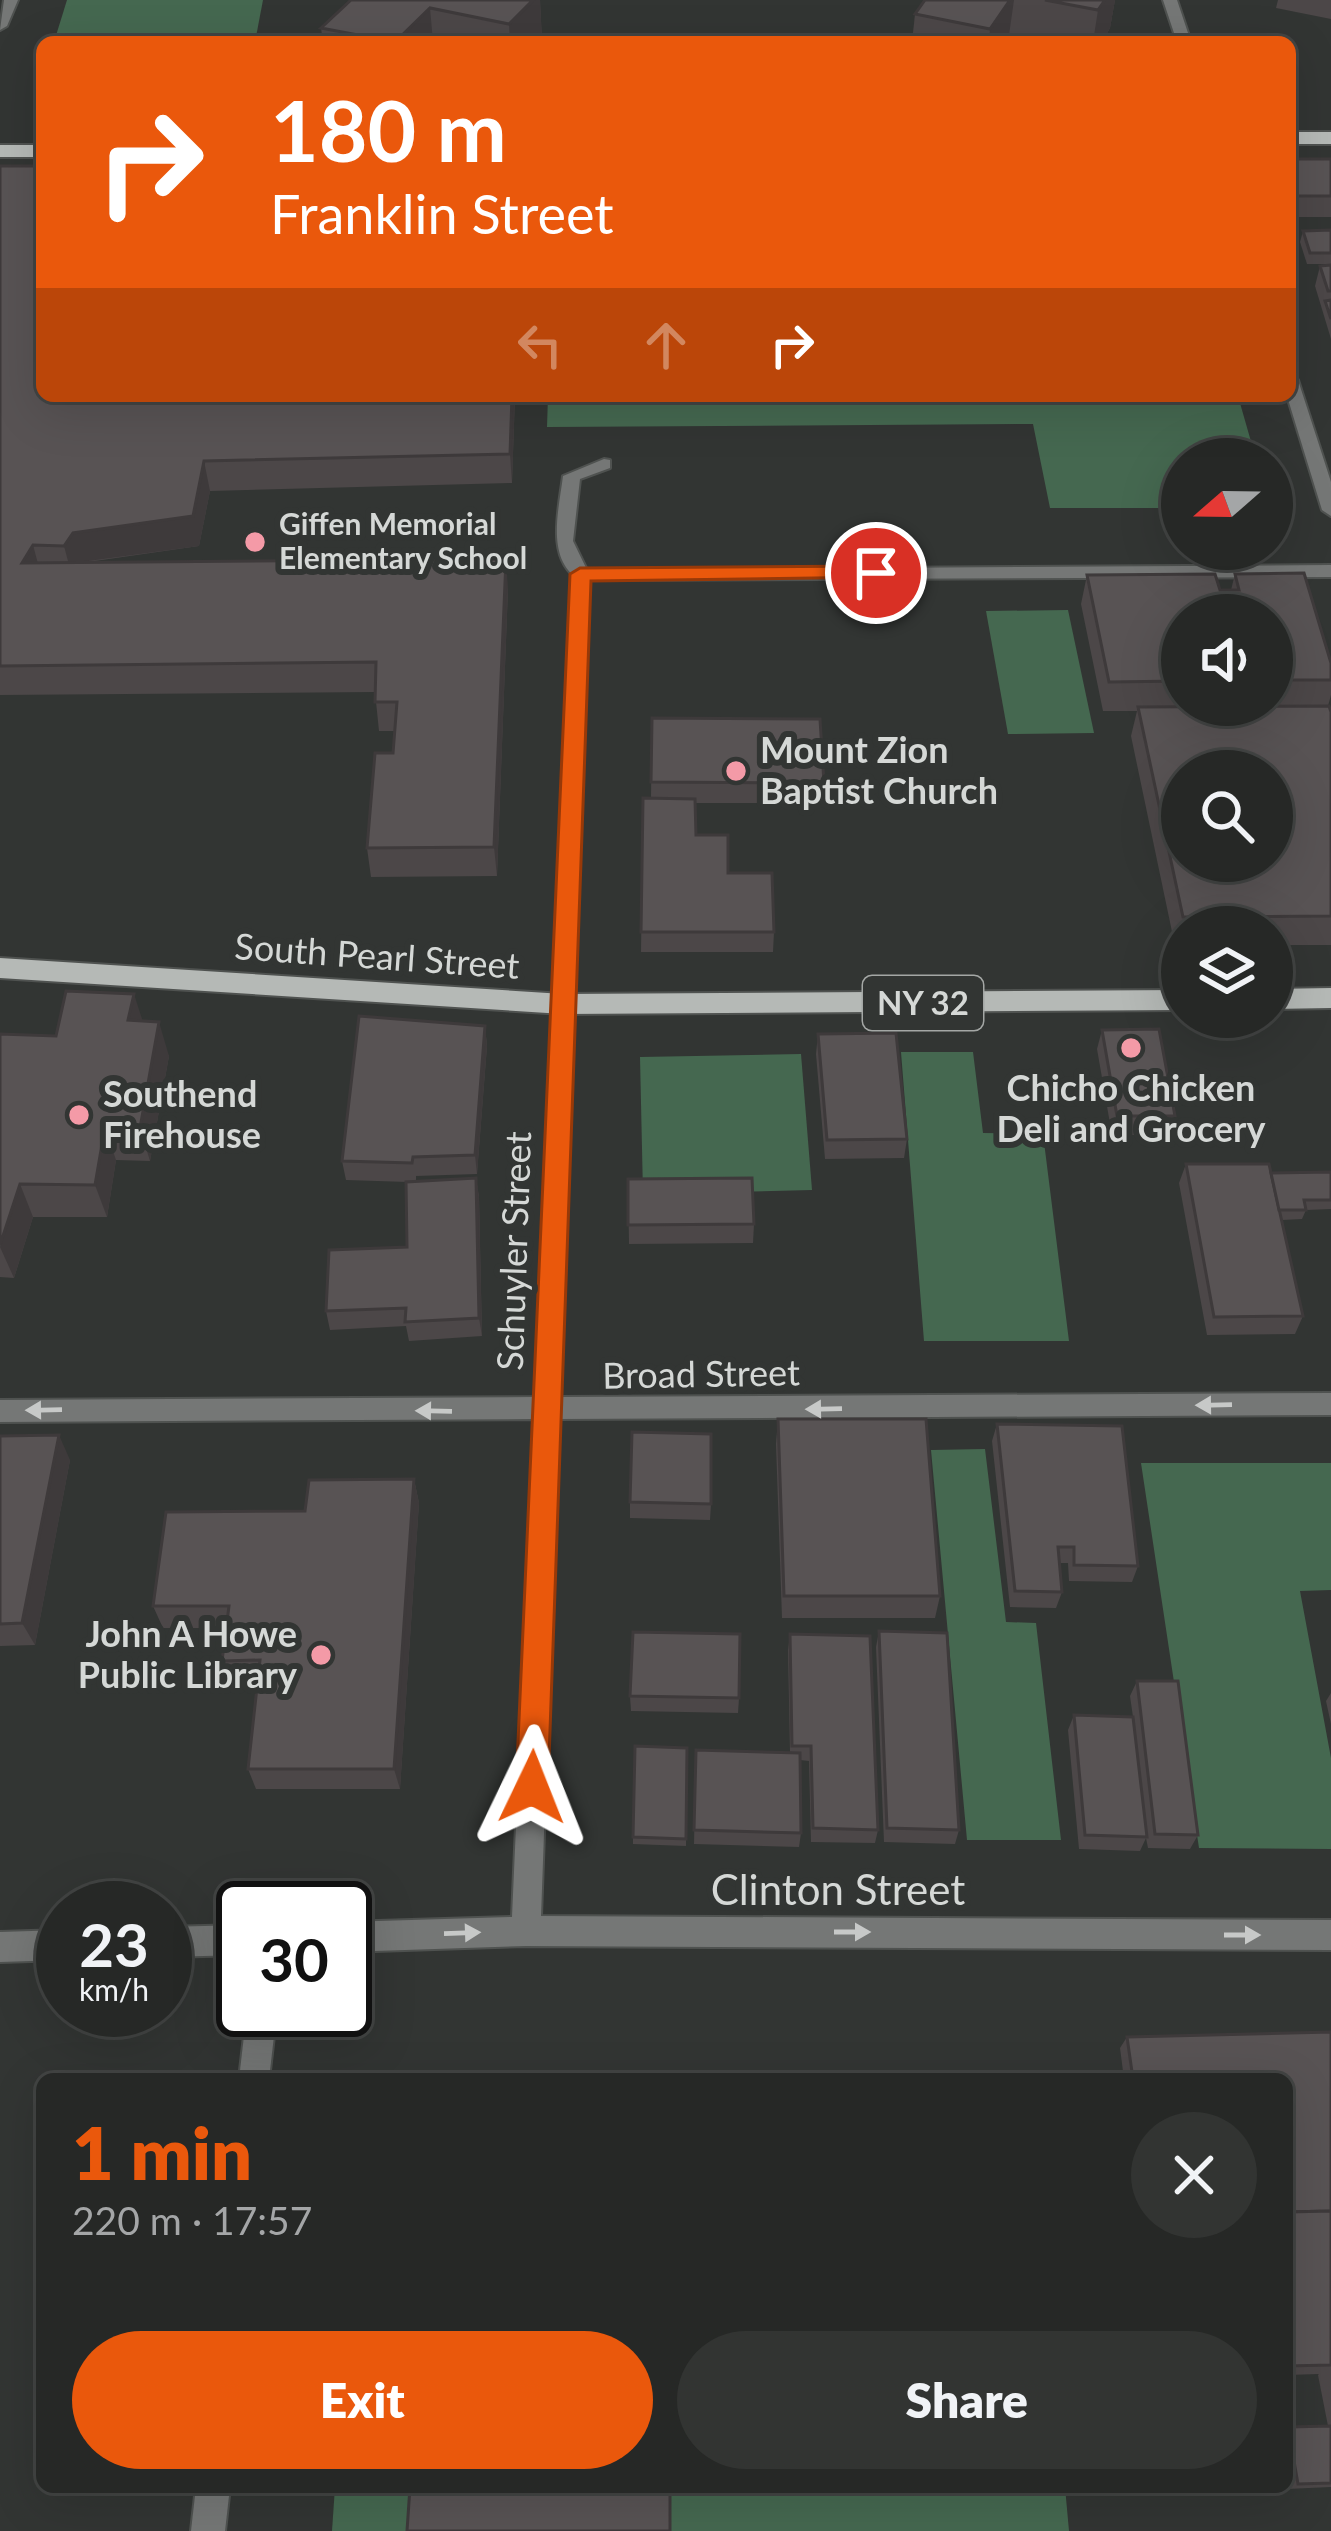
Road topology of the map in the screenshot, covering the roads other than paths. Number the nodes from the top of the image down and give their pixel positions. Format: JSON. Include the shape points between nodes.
{"nodes":[{"id":1,"x":10,"y":0,"type":"edge"},
{"id":2,"x":1170,"y":0,"type":"edge"},
{"id":3,"x":0,"y":26,"type":"edge"},
{"id":4,"x":1182,"y":36,"type":"edge"},
{"id":5,"x":1296,"y":138,"type":"edge"},
{"id":6,"x":1331,"y":138,"type":"edge"},
{"id":7,"x":0,"y":151,"type":"edge"},
{"id":8,"x":36,"y":151,"type":"edge"},
{"id":9,"x":1296,"y":399,"type":"edge"},
{"id":10,"x":604,"y":464,"type":"dead end"},
{"id":11,"x":1331,"y":510,"type":"edge"},
{"id":12,"x":1331,"y":571,"type":"edge"},
{"id":13,"x":580,"y":574,"type":"junction"},
{"id":14,"x":0,"y":968,"type":"edge"},
{"id":15,"x":1331,"y":998,"type":"edge"},
{"id":16,"x":1293,"y":999,"type":"edge"},
{"id":17,"x":1161,"y":1000,"type":"edge"},
{"id":18,"x":563,"y":1004,"type":"junction"},
{"id":19,"x":1331,"y":1404,"type":"edge"},
{"id":20,"x":0,"y":1412,"type":"edge"},
{"id":21,"x":547,"y":1412,"type":"junction"},
{"id":22,"x":526,"y":1931,"type":"junction"},
{"id":23,"x":1331,"y":1935,"type":"edge"},
{"id":24,"x":372,"y":1936,"type":"edge"},
{"id":25,"x":36,"y":1945,"type":"edge"},
{"id":26,"x":0,"y":1946,"type":"edge"},
{"id":27,"x":259,"y":2037,"type":"edge"},
{"id":28,"x":255,"y":2073,"type":"edge"},
{"id":29,"x":212,"y":2493,"type":"edge"},
{"id":30,"x":208,"y":2531,"type":"edge"}],
"edges":[{"from":1,"to":3,"type":"street"},
{"from":2,"to":4,"type":"street"},
{"from":5,"to":6,"type":"main road"},
{"from":7,"to":8,"type":"main road"},
{"from":9,"to":11,"type":"street"},
{"from":10,"to":13,"type":"street","name":"Schuyler Street","via":[[572,476],[564,541]]},
{"from":12,"to":13,"type":"street"},
{"from":13,"to":18,"type":"street","name":"Schuyler Street"},
{"from":14,"to":18,"type":"main road","name":"South Pearl Street","number":"NY 32"},
{"from":15,"to":16,"type":"main road"},
{"from":17,"to":18,"type":"main road","name":"South Pearl Street","number":"NY 32"},
{"from":18,"to":21,"type":"street","name":"Schuyler Street"},
{"from":19,"to":21,"type":"street","name":"Broad Street","one_way":true},
{"from":21,"to":20,"type":"street","name":"Broad Street","one_way":true},
{"from":21,"to":22,"type":"street","name":"Schuyler Street"},
{"from":22,"to":23,"type":"street","name":"Clinton Street","one_way":true},
{"from":24,"to":22,"type":"street","name":"Clinton Street","one_way":true},
{"from":25,"to":26,"type":"street"},
{"from":27,"to":28,"type":"street"},
{"from":29,"to":30,"type":"street"}]}
